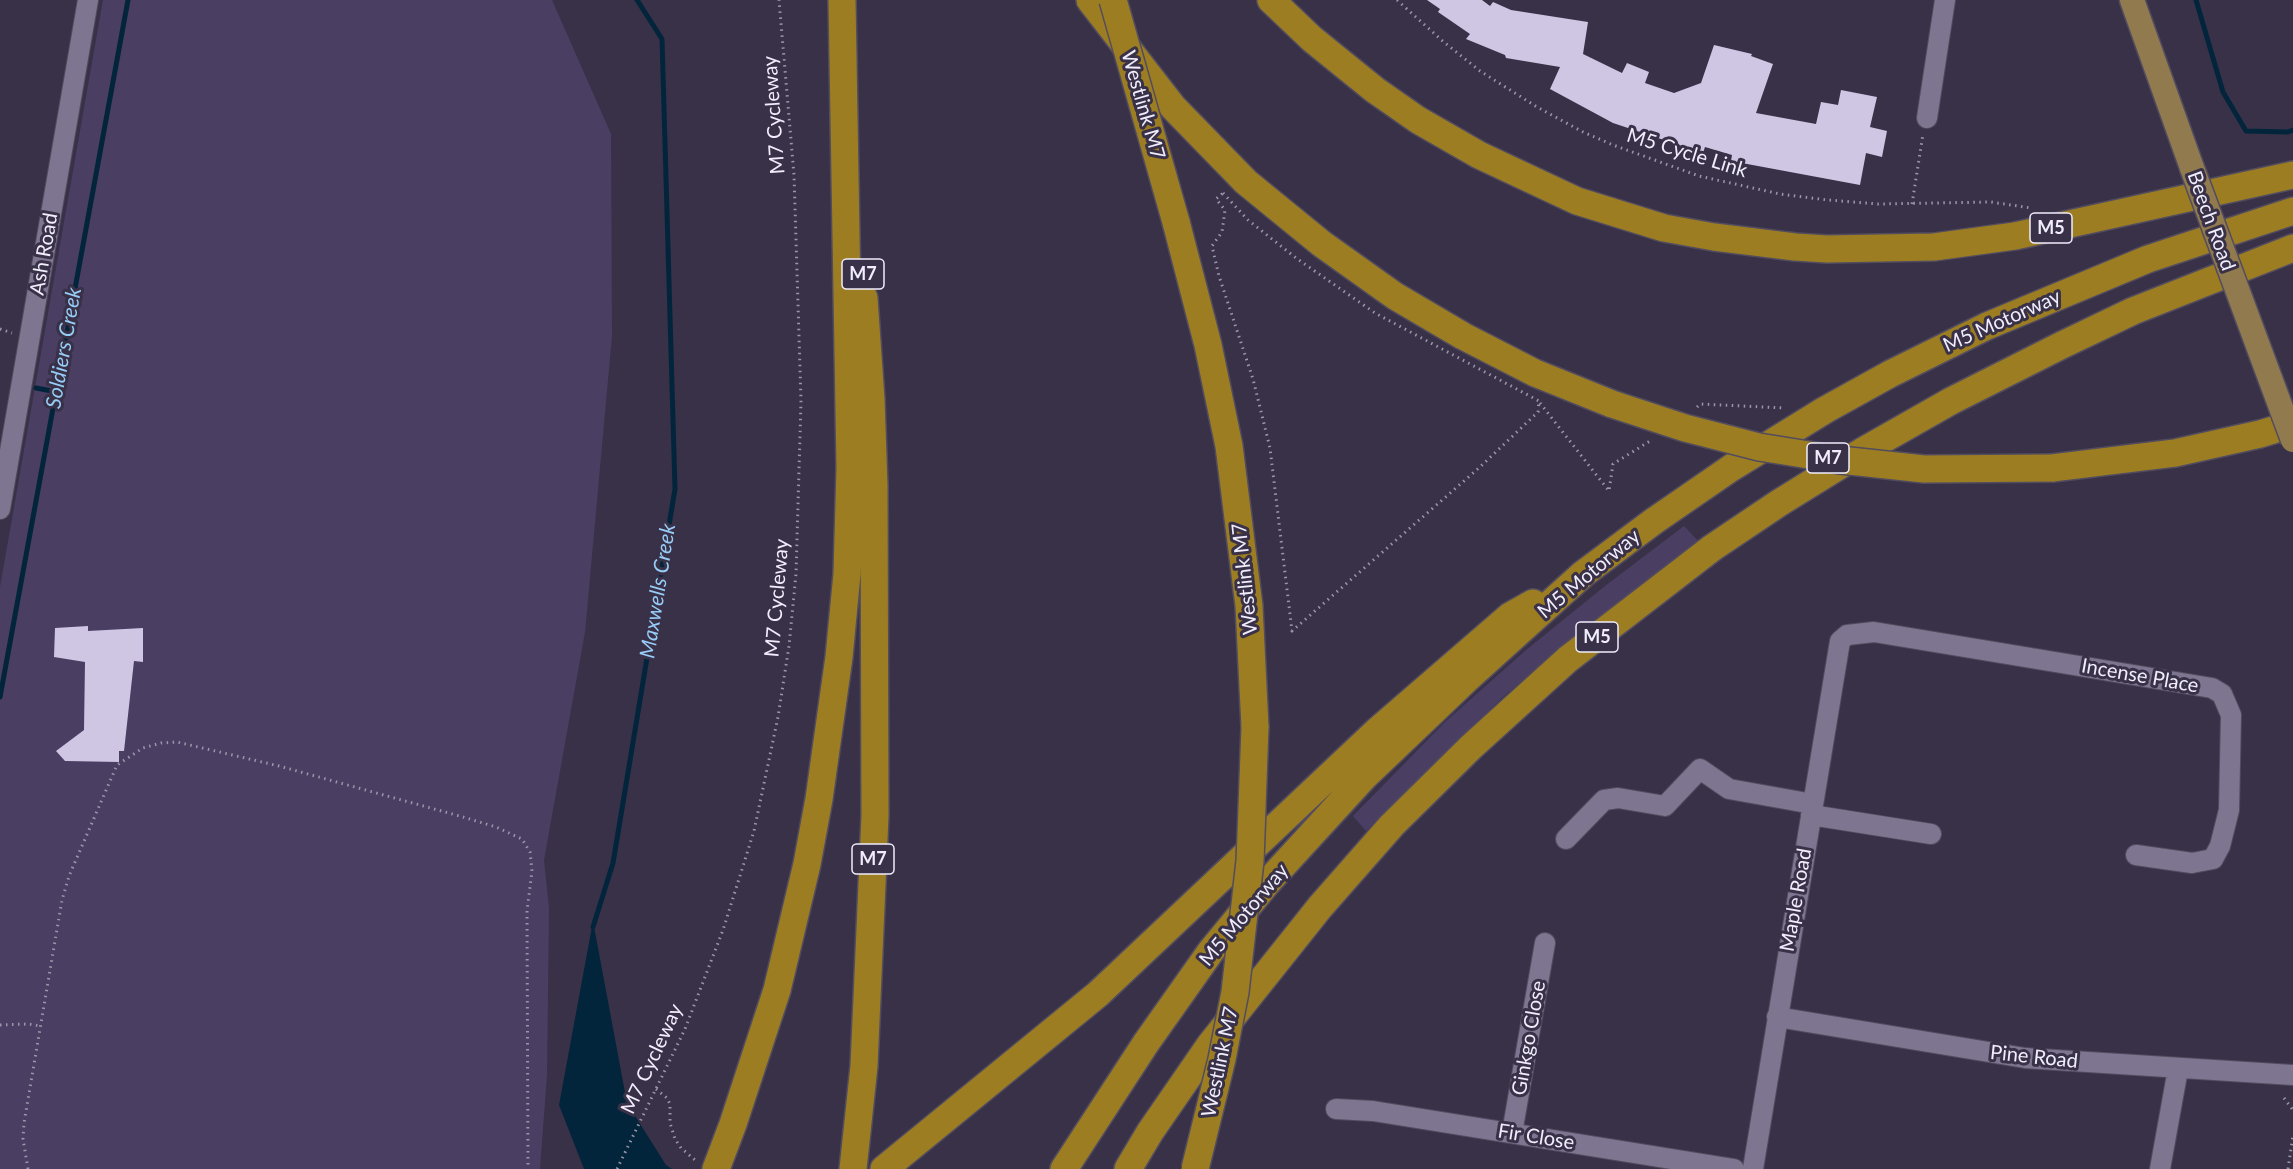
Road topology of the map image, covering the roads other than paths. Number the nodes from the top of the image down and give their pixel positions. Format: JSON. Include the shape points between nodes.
{"nodes":[{"id":1,"x":88,"y":0,"type":"edge"},
{"id":2,"x":843,"y":0,"type":"edge"},
{"id":3,"x":1090,"y":0,"type":"edge"},
{"id":4,"x":1113,"y":0,"type":"edge"},
{"id":5,"x":1271,"y":0,"type":"edge"},
{"id":6,"x":1944,"y":0,"type":"edge"},
{"id":7,"x":2132,"y":0,"type":"edge"},
{"id":8,"x":1927,"y":118,"type":"road end"},
{"id":9,"x":2293,"y":175,"type":"edge"},
{"id":10,"x":2293,"y":211,"type":"edge"},
{"id":11,"x":2293,"y":248,"type":"edge"},
{"id":12,"x":2293,"y":424,"type":"edge"},
{"id":13,"x":2293,"y":440,"type":"edge"},
{"id":14,"x":0,"y":509,"type":"edge"},
{"id":15,"x":1583,"y":574,"type":"junction"},
{"id":16,"x":1847,"y":635,"type":"joint"},
{"id":17,"x":1812,"y":809,"type":"junction"},
{"id":18,"x":1930,"y":834,"type":"dead end"},
{"id":19,"x":1566,"y":839,"type":"dead end"},
{"id":20,"x":2136,"y":855,"type":"dead end"},
{"id":21,"x":1545,"y":942,"type":"dead end"},
{"id":22,"x":1777,"y":1017,"type":"junction"},
{"id":23,"x":2178,"y":1069,"type":"junction"},
{"id":24,"x":2293,"y":1075,"type":"edge"},
{"id":25,"x":1336,"y":1109,"type":"dead end"},
{"id":26,"x":1512,"y":1133,"type":"junction"},
{"id":27,"x":707,"y":1166,"type":"edge"},
{"id":28,"x":853,"y":1169,"type":"edge"},
{"id":29,"x":884,"y":1169,"type":"edge"},
{"id":30,"x":1064,"y":1169,"type":"edge"},
{"id":31,"x":1128,"y":1169,"type":"edge"},
{"id":32,"x":1196,"y":1169,"type":"edge"},
{"id":33,"x":1734,"y":1169,"type":"edge"},
{"id":34,"x":1753,"y":1169,"type":"edge"},
{"id":35,"x":2160,"y":1169,"type":"edge"}],
"edges":[{"from":1,"to":14,"type":"street","name":"Ash Road"},
{"from":2,"to":27,"type":"highway","via":[[850,468],[847,574],[839,657],[807,864],[777,990],[734,1124]]},
{"from":2,"to":28,"type":"highway","number":"M7","via":[[871,399],[875,605],[871,929],[864,1066]]},
{"from":3,"to":12,"type":"highway","number":"M7","bridge":true,"via":[[1173,107],[1246,182],[1322,244],[1395,296],[1463,336],[1535,373],[1612,404],[1759,447],[1924,469],[2052,468],[2175,453]]},
{"from":4,"to":32,"type":"highway","name":"Westlink M7","bridge":true,"via":[[1208,345],[1229,446],[1249,606],[1255,727],[1250,861],[1234,992]]},
{"from":5,"to":9,"type":"highway","number":"M5","via":[[1375,90],[1479,155],[1577,201],[1664,228],[1714,237],[1827,249],[1934,247],[2015,236]]},
{"from":6,"to":8,"type":"street"},
{"from":7,"to":13,"type":"main road","name":"Beech Road","bridge":true},
{"from":10,"to":15,"type":"highway","name":"M5 Motorway","via":[[2148,258],[1987,326],[1890,374],[1731,468]]},
{"from":11,"to":31,"type":"highway","number":"M5","via":[[2082,335],[1873,445],[1712,548],[1568,659],[1400,817],[1320,907],[1210,1045]]},
{"from":15,"to":29,"type":"highway","via":[[1510,616],[1461,657],[1098,994]]},
{"from":15,"to":30,"type":"highway","name":"M5 Motorway","via":[[1364,777],[1268,883],[1211,951]]},
{"from":16,"to":17,"type":"street","name":"Maple Road","via":[[1840,641]]},
{"from":16,"to":20,"type":"street","name":"Incense Place","via":[[1874,632],[2212,688],[2222,694],[2231,714],[2229,810],[2220,846],[2213,859],[2203,862]]},
{"from":17,"to":18,"type":"street"},
{"from":17,"to":19,"type":"street","via":[[1729,789],[1700,769],[1665,806],[1618,798],[1604,800]]},
{"from":17,"to":22,"type":"street","name":"Maple Road"},
{"from":21,"to":26,"type":"street","name":"Ginkgo Close"},
{"from":22,"to":23,"type":"street","name":"Pine Road","via":[[2025,1058]]},
{"from":22,"to":34,"type":"street","name":"Maple Road"},
{"from":23,"to":24,"type":"street","name":"Pine Road"},
{"from":23,"to":35,"type":"street"},
{"from":25,"to":26,"type":"street","name":"Fir Close","via":[[1373,1111]]},
{"from":26,"to":33,"type":"street","name":"Fir Close"}]}
